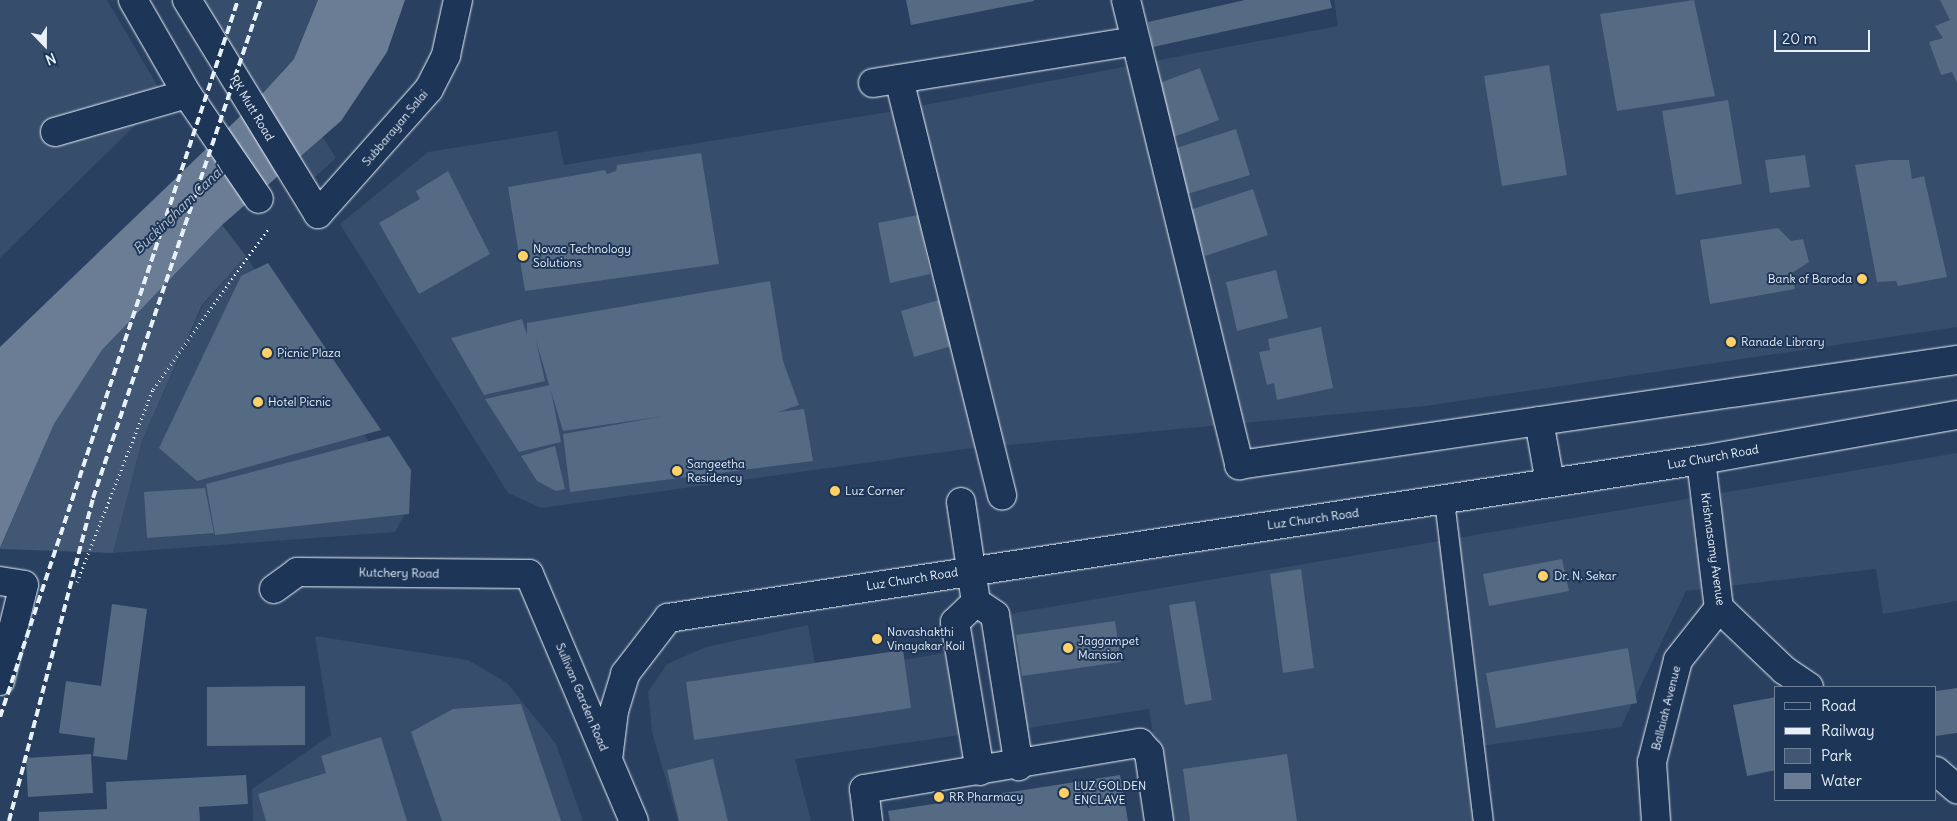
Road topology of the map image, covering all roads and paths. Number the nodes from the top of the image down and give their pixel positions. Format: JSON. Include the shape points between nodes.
{"nodes":[{"id":1,"x":133,"y":0,"type":"edge"},
{"id":2,"x":187,"y":0,"type":"edge"},
{"id":3,"x":458,"y":0,"type":"edge"},
{"id":4,"x":1126,"y":0,"type":"edge"},
{"id":5,"x":1134,"y":41,"type":"junction"},
{"id":6,"x":191,"y":99,"type":"junction"},
{"id":7,"x":55,"y":132,"type":"dead end"},
{"id":8,"x":266,"y":210,"type":"joint"},
{"id":9,"x":318,"y":214,"type":"joint"},
{"id":10,"x":1957,"y":360,"type":"edge"},
{"id":11,"x":1957,"y":415,"type":"edge"},
{"id":12,"x":1539,"y":421,"type":"junction"},
{"id":13,"x":1701,"y":460,"type":"junction"},
{"id":14,"x":1550,"y":483,"type":"junction"},
{"id":15,"x":1002,"y":495,"type":"dead end"},
{"id":16,"x":1444,"y":500,"type":"junction"},
{"id":17,"x":961,"y":502,"type":"dead end"},
{"id":18,"x":972,"y":569,"type":"junction"},
{"id":19,"x":529,"y":574,"type":"joint"},
{"id":20,"x":77,"y":582,"type":"dead end"},
{"id":21,"x":12,"y":583,"type":"edge"},
{"id":22,"x":274,"y":589,"type":"dead end"},
{"id":23,"x":976,"y":602,"type":"junction"},
{"id":24,"x":1718,"y":608,"type":"junction"},
{"id":25,"x":0,"y":681,"type":"edge"},
{"id":26,"x":1808,"y":686,"type":"edge"},
{"id":27,"x":608,"y":759,"type":"junction"},
{"id":28,"x":1018,"y":766,"type":"junction"},
{"id":29,"x":980,"y":771,"type":"junction"},
{"id":30,"x":1937,"y":772,"type":"edge"},
{"id":31,"x":1957,"y":789,"type":"edge"},
{"id":32,"x":634,"y":821,"type":"edge"},
{"id":33,"x":868,"y":821,"type":"edge"},
{"id":34,"x":1158,"y":821,"type":"edge"},
{"id":35,"x":1483,"y":821,"type":"edge"},
{"id":36,"x":1656,"y":821,"type":"edge"}],
"edges":[{"from":1,"to":6,"type":"main road"},
{"from":2,"to":9,"type":"main road","name":"RK Mutt Road"},
{"from":3,"to":9,"type":"main road","name":"Subbarayan Salai","via":[[446,55],[429,89]]},
{"from":4,"to":5,"type":"main road"},
{"from":5,"to":12,"type":"main road","via":[[1239,465]]},
{"from":5,"to":15,"type":"main road","via":[[886,81]]},
{"from":6,"to":7,"type":"main road"},
{"from":6,"to":8,"type":"main road"},
{"from":8,"to":20,"type":"path","via":[[153,390]]},
{"from":10,"to":12,"type":"main road"},
{"from":11,"to":13,"type":"main road","name":"Luz Church Road"},
{"from":12,"to":14,"type":"main road"},
{"from":13,"to":14,"type":"main road","name":"Luz Church Road"},
{"from":13,"to":24,"type":"main road","name":"Krishnasamy Avenue"},
{"from":14,"to":16,"type":"main road","name":"Luz Church Road"},
{"from":16,"to":18,"type":"main road","name":"Luz Church Road"},
{"from":16,"to":35,"type":"lane"},
{"from":17,"to":18,"type":"main road"},
{"from":18,"to":23,"type":"main road"},
{"from":18,"to":27,"type":"main road","name":"Luz Church Road","via":[[668,618],[625,674],[614,711]]},
{"from":19,"to":22,"type":"main road","name":"Kutchery Road","via":[[297,572]]},
{"from":19,"to":27,"type":"main road","name":"Sullivan Garden Road"},
{"from":21,"to":25,"type":"main road"},
{"from":23,"to":28,"type":"main road","via":[[995,615]]},
{"from":23,"to":29,"type":"main road","via":[[955,622]]},
{"from":24,"to":26,"type":"main road","name":"Krishnasamy Avenue","via":[[1784,670]]},
{"from":24,"to":36,"type":"main road","name":"Ballaiah Avenue","via":[[1678,660],[1652,762]]},
{"from":27,"to":32,"type":"main road","name":"Sullivan Garden Road"},
{"from":28,"to":29,"type":"main road"},
{"from":28,"to":34,"type":"main road","via":[[1140,743],[1149,753]]},
{"from":29,"to":33,"type":"main road","via":[[864,789]]},
{"from":30,"to":31,"type":"main road"}]}
